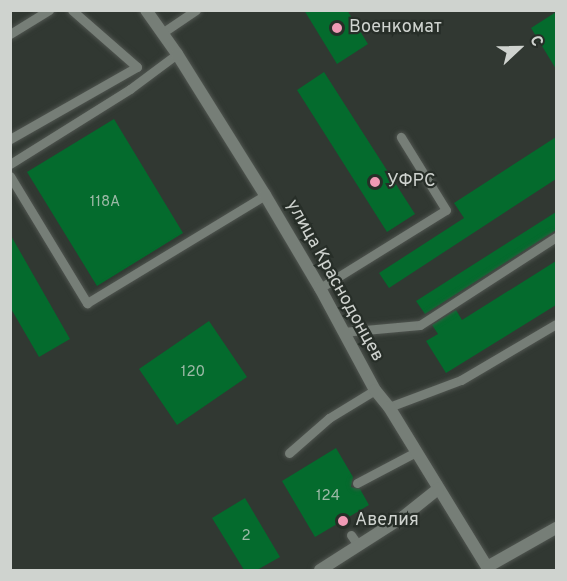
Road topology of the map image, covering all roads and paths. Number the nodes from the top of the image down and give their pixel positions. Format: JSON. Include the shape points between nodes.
{"nodes":[{"id":1,"x":49,"y":10,"type":"edge"},
{"id":2,"x":72,"y":10,"type":"edge"},
{"id":3,"x":146,"y":10,"type":"edge"},
{"id":4,"x":196,"y":10,"type":"edge"},
{"id":5,"x":162,"y":33,"type":"junction"},
{"id":6,"x":10,"y":34,"type":"edge"},
{"id":7,"x":177,"y":54,"type":"junction"},
{"id":8,"x":401,"y":137,"type":"dead end"},
{"id":9,"x":10,"y":139,"type":"edge"},
{"id":10,"x":10,"y":164,"type":"edge"},
{"id":11,"x":10,"y":176,"type":"edge"},
{"id":12,"x":265,"y":195,"type":"junction"},
{"id":13,"x":556,"y":237,"type":"edge"},
{"id":14,"x":320,"y":288,"type":"junction"},
{"id":15,"x":556,"y":324,"type":"edge"},
{"id":16,"x":343,"y":332,"type":"junction"},
{"id":17,"x":375,"y":390,"type":"junction"},
{"id":18,"x":389,"y":407,"type":"junction"},
{"id":19,"x":416,"y":452,"type":"junction"},
{"id":20,"x":289,"y":453,"type":"dead end"},
{"id":21,"x":357,"y":483,"type":"dead end"},
{"id":22,"x":438,"y":489,"type":"junction"},
{"id":23,"x":556,"y":528,"type":"edge"},
{"id":24,"x":486,"y":569,"type":"edge"},
{"id":25,"x":320,"y":570,"type":"edge"}],
"edges":[{"from":1,"to":6,"type":"lane"},
{"from":2,"to":9,"type":"lane","via":[[137,67]]},
{"from":3,"to":5,"type":"street","name":"улица Краснодонцев"},
{"from":4,"to":5,"type":"lane"},
{"from":5,"to":7,"type":"street","name":"улица Краснодонцев"},
{"from":7,"to":10,"type":"lane","via":[[130,89]]},
{"from":7,"to":12,"type":"street","name":"улица Краснодонцев"},
{"from":8,"to":14,"type":"lane","via":[[446,210]]},
{"from":11,"to":12,"type":"lane","via":[[87,303]]},
{"from":12,"to":14,"type":"street","name":"улица Краснодонцев"},
{"from":13,"to":16,"type":"lane","via":[[420,325]]},
{"from":14,"to":16,"type":"street","name":"улица Краснодонцев"},
{"from":15,"to":18,"type":"lane","via":[[462,380]]},
{"from":16,"to":17,"type":"street","name":"улица Краснодонцев"},
{"from":17,"to":18,"type":"street","name":"улица Краснодонцев"},
{"from":17,"to":20,"type":"lane","via":[[329,418]]},
{"from":18,"to":19,"type":"street","name":"улица Краснодонцев"},
{"from":19,"to":21,"type":"lane"},
{"from":19,"to":22,"type":"street","name":"улица Краснодонцев"},
{"from":22,"to":24,"type":"street","name":"улица Краснодонцев"},
{"from":22,"to":25,"type":"street","via":[[403,517],[355,540]]},
{"from":23,"to":24,"type":"street"}]}
